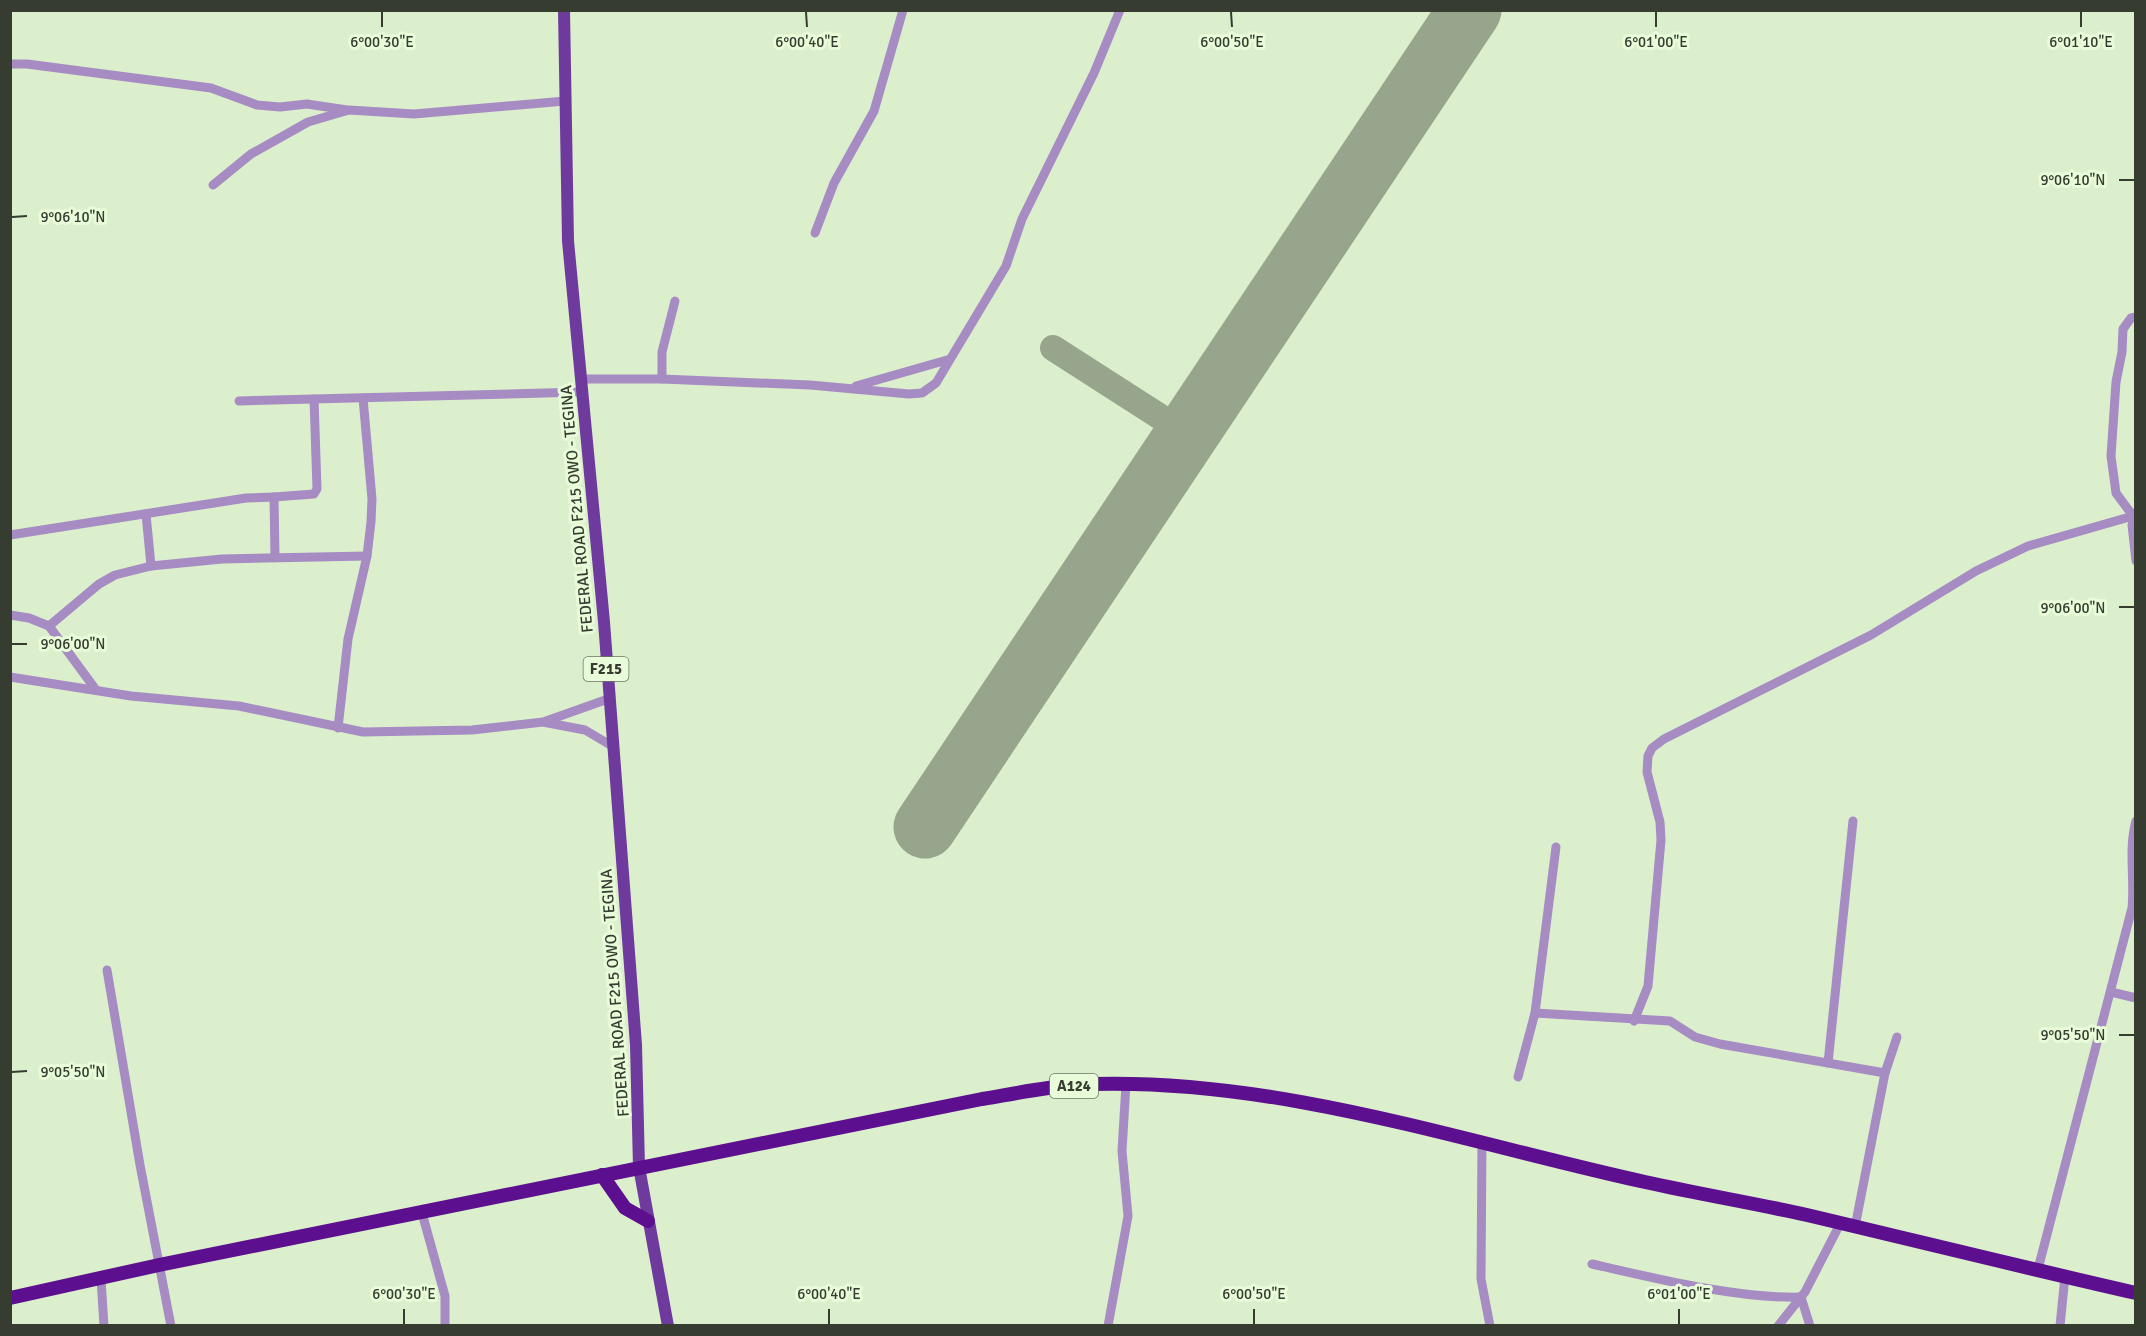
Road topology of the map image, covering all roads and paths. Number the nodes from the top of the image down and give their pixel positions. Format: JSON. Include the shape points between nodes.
{"nodes":[{"id":1,"x":564,"y":10,"type":"edge"},
{"id":2,"x":903,"y":10,"type":"edge"},
{"id":3,"x":1120,"y":10,"type":"edge"},
{"id":4,"x":10,"y":64,"type":"edge"},
{"id":5,"x":565,"y":101,"type":"junction"},
{"id":6,"x":349,"y":110,"type":"junction"},
{"id":7,"x":213,"y":185,"type":"dead end"},
{"id":8,"x":815,"y":233,"type":"dead end"},
{"id":9,"x":675,"y":301,"type":"dead end"},
{"id":10,"x":2136,"y":317,"type":"edge"},
{"id":11,"x":947,"y":360,"type":"junction"},
{"id":12,"x":581,"y":379,"type":"junction"},
{"id":13,"x":662,"y":379,"type":"junction"},
{"id":14,"x":854,"y":387,"type":"junction"},
{"id":15,"x":582,"y":392,"type":"junction"},
{"id":16,"x":363,"y":398,"type":"junction"},
{"id":17,"x":314,"y":399,"type":"junction"},
{"id":18,"x":239,"y":401,"type":"dead end"},
{"id":19,"x":274,"y":497,"type":"junction"},
{"id":20,"x":146,"y":514,"type":"junction"},
{"id":21,"x":2134,"y":514,"type":"edge"},
{"id":22,"x":10,"y":535,"type":"edge"},
{"id":23,"x":367,"y":556,"type":"junction"},
{"id":24,"x":276,"y":557,"type":"junction"},
{"id":25,"x":2136,"y":561,"type":"edge"},
{"id":26,"x":151,"y":566,"type":"junction"},
{"id":27,"x":10,"y":615,"type":"edge"},
{"id":28,"x":49,"y":626,"type":"junction"},
{"id":29,"x":10,"y":676,"type":"edge"},
{"id":30,"x":96,"y":690,"type":"junction"},
{"id":31,"x":608,"y":699,"type":"junction"},
{"id":32,"x":543,"y":722,"type":"junction"},
{"id":33,"x":338,"y":728,"type":"junction"},
{"id":34,"x":612,"y":746,"type":"junction"},
{"id":35,"x":1853,"y":821,"type":"dead end"},
{"id":36,"x":2136,"y":822,"type":"edge"},
{"id":37,"x":1556,"y":847,"type":"dead end"},
{"id":38,"x":107,"y":970,"type":"dead end"},
{"id":39,"x":2111,"y":992,"type":"junction"},
{"id":40,"x":2136,"y":998,"type":"edge"},
{"id":41,"x":1535,"y":1013,"type":"junction"},
{"id":42,"x":1634,"y":1021,"type":"junction"},
{"id":43,"x":1897,"y":1037,"type":"dead end"},
{"id":44,"x":1828,"y":1063,"type":"junction"},
{"id":45,"x":1885,"y":1073,"type":"junction"},
{"id":46,"x":1518,"y":1077,"type":"dead end"},
{"id":47,"x":1126,"y":1084,"type":"junction"},
{"id":48,"x":1482,"y":1141,"type":"junction"},
{"id":49,"x":639,"y":1167,"type":"junction"},
{"id":50,"x":602,"y":1175,"type":"junction"},
{"id":51,"x":422,"y":1213,"type":"junction"},
{"id":52,"x":648,"y":1221,"type":"junction"},
{"id":53,"x":1840,"y":1224,"type":"junction"},
{"id":54,"x":1855,"y":1227,"type":"junction"},
{"id":55,"x":1592,"y":1264,"type":"dead end"},
{"id":56,"x":159,"y":1265,"type":"junction"},
{"id":57,"x":2038,"y":1269,"type":"junction"},
{"id":58,"x":2065,"y":1276,"type":"junction"},
{"id":59,"x":101,"y":1279,"type":"junction"},
{"id":60,"x":2136,"y":1293,"type":"edge"},
{"id":61,"x":1801,"y":1297,"type":"junction"},
{"id":62,"x":10,"y":1298,"type":"edge"},
{"id":63,"x":104,"y":1326,"type":"edge"},
{"id":64,"x":171,"y":1326,"type":"edge"},
{"id":65,"x":445,"y":1326,"type":"edge"},
{"id":66,"x":668,"y":1326,"type":"edge"},
{"id":67,"x":1108,"y":1326,"type":"edge"},
{"id":68,"x":1490,"y":1326,"type":"edge"},
{"id":69,"x":1778,"y":1326,"type":"edge"},
{"id":70,"x":1810,"y":1326,"type":"edge"},
{"id":71,"x":2060,"y":1326,"type":"edge"}],
"edges":[{"from":1,"to":5,"type":"main road","name":"FEDERAL ROAD F215 OWO - TEGINA","number":"F215"},
{"from":2,"to":8,"type":"street","via":[[874,111],[834,183]]},
{"from":3,"to":11,"type":"street","via":[[1094,73],[1022,219],[1006,266]]},
{"from":4,"to":6,"type":"street","via":[[211,88],[257,105],[307,104]]},
{"from":5,"to":6,"type":"street","via":[[414,114]]},
{"from":5,"to":12,"type":"main road","name":"FEDERAL ROAD F215 OWO - TEGINA","number":"F215","via":[[568,241]]},
{"from":6,"to":7,"type":"street","via":[[308,122],[251,154]]},
{"from":9,"to":13,"type":"street","via":[[662,352]]},
{"from":10,"to":21,"type":"street","via":[[2123,329],[2111,456],[2116,493]]},
{"from":11,"to":14,"type":"street"},
{"from":11,"to":14,"type":"street","via":[[936,383],[922,393]]},
{"from":12,"to":13,"type":"street"},
{"from":12,"to":15,"type":"main road","name":"FEDERAL ROAD F215 OWO - TEGINA","number":"F215"},
{"from":13,"to":14,"type":"street"},
{"from":15,"to":16,"type":"street"},
{"from":15,"to":31,"type":"main road","name":"FEDERAL ROAD F215 OWO - TEGINA","number":"F215"},
{"from":16,"to":17,"type":"street"},
{"from":16,"to":23,"type":"street","via":[[372,499]]},
{"from":17,"to":18,"type":"street"},
{"from":17,"to":19,"type":"street","via":[[317,489],[314,494]]},
{"from":19,"to":20,"type":"street"},
{"from":19,"to":24,"type":"street"},
{"from":20,"to":22,"type":"street"},
{"from":20,"to":26,"type":"street"},
{"from":21,"to":25,"type":"street"},
{"from":21,"to":42,"type":"street","via":[[2028,546],[1976,570],[1871,635],[1652,748],[1647,772],[1661,840],[1648,986]]},
{"from":23,"to":24,"type":"street"},
{"from":23,"to":33,"type":"street","via":[[348,639]]},
{"from":24,"to":26,"type":"street"},
{"from":26,"to":28,"type":"street","via":[[115,575],[99,584]]},
{"from":27,"to":28,"type":"street"},
{"from":28,"to":30,"type":"street"},
{"from":29,"to":30,"type":"street"},
{"from":30,"to":33,"type":"street","via":[[239,706]]},
{"from":31,"to":32,"type":"street"},
{"from":31,"to":34,"type":"main road","name":"FEDERAL ROAD F215 OWO - TEGINA","number":"F215"},
{"from":32,"to":33,"type":"street","via":[[430,732]]},
{"from":32,"to":34,"type":"street","via":[[585,730]]},
{"from":34,"to":49,"type":"main road","name":"FEDERAL ROAD F215 OWO - TEGINA","number":"F215","via":[[636,1045]]},
{"from":35,"to":44,"type":"street"},
{"from":36,"to":39,"type":"street","via":[[2132,837],[2132,908]]},
{"from":37,"to":41,"type":"street"},
{"from":38,"to":56,"type":"street"},
{"from":39,"to":40,"type":"street"},
{"from":39,"to":57,"type":"street"},
{"from":41,"to":42,"type":"street"},
{"from":41,"to":46,"type":"street"},
{"from":42,"to":44,"type":"street","via":[[1670,1021],[1695,1037],[1720,1044]]},
{"from":43,"to":45,"type":"street"},
{"from":44,"to":45,"type":"street"},
{"from":45,"to":54,"type":"street"},
{"from":47,"to":48,"type":"highway","number":"A124","via":[[1198,1088],[1299,1102]]},
{"from":47,"to":49,"type":"highway","number":"A124","via":[[1027,1092]]},
{"from":47,"to":67,"type":"street","via":[[1122,1150],[1128,1216]]},
{"from":48,"to":53,"type":"highway","number":"A124","via":[[1644,1182]]},
{"from":48,"to":68,"type":"street","via":[[1481,1279]]},
{"from":49,"to":50,"type":"highway","number":"A124"},
{"from":49,"to":52,"type":"main road","name":"FEDERAL ROAD F215 OWO - TEGINA","number":"F215"},
{"from":50,"to":51,"type":"highway","number":"A124"},
{"from":50,"to":52,"type":"highway","via":[[625,1208]]},
{"from":51,"to":56,"type":"highway","number":"A124"},
{"from":51,"to":65,"type":"street","via":[[445,1296]]},
{"from":52,"to":66,"type":"main road","name":"FEDERAL ROAD F215 OWO - TEGINA","number":"F215"},
{"from":53,"to":54,"type":"highway","number":"A124"},
{"from":53,"to":61,"type":"street"},
{"from":54,"to":57,"type":"highway","number":"A124"},
{"from":55,"to":61,"type":"street","via":[[1656,1279]]},
{"from":56,"to":59,"type":"highway","number":"A124"},
{"from":56,"to":64,"type":"street"},
{"from":57,"to":58,"type":"highway","number":"A124"},
{"from":58,"to":60,"type":"highway","number":"A124"},
{"from":58,"to":71,"type":"street"},
{"from":59,"to":62,"type":"highway","number":"A124"},
{"from":59,"to":63,"type":"street"},
{"from":61,"to":69,"type":"street"},
{"from":61,"to":70,"type":"street"}]}
